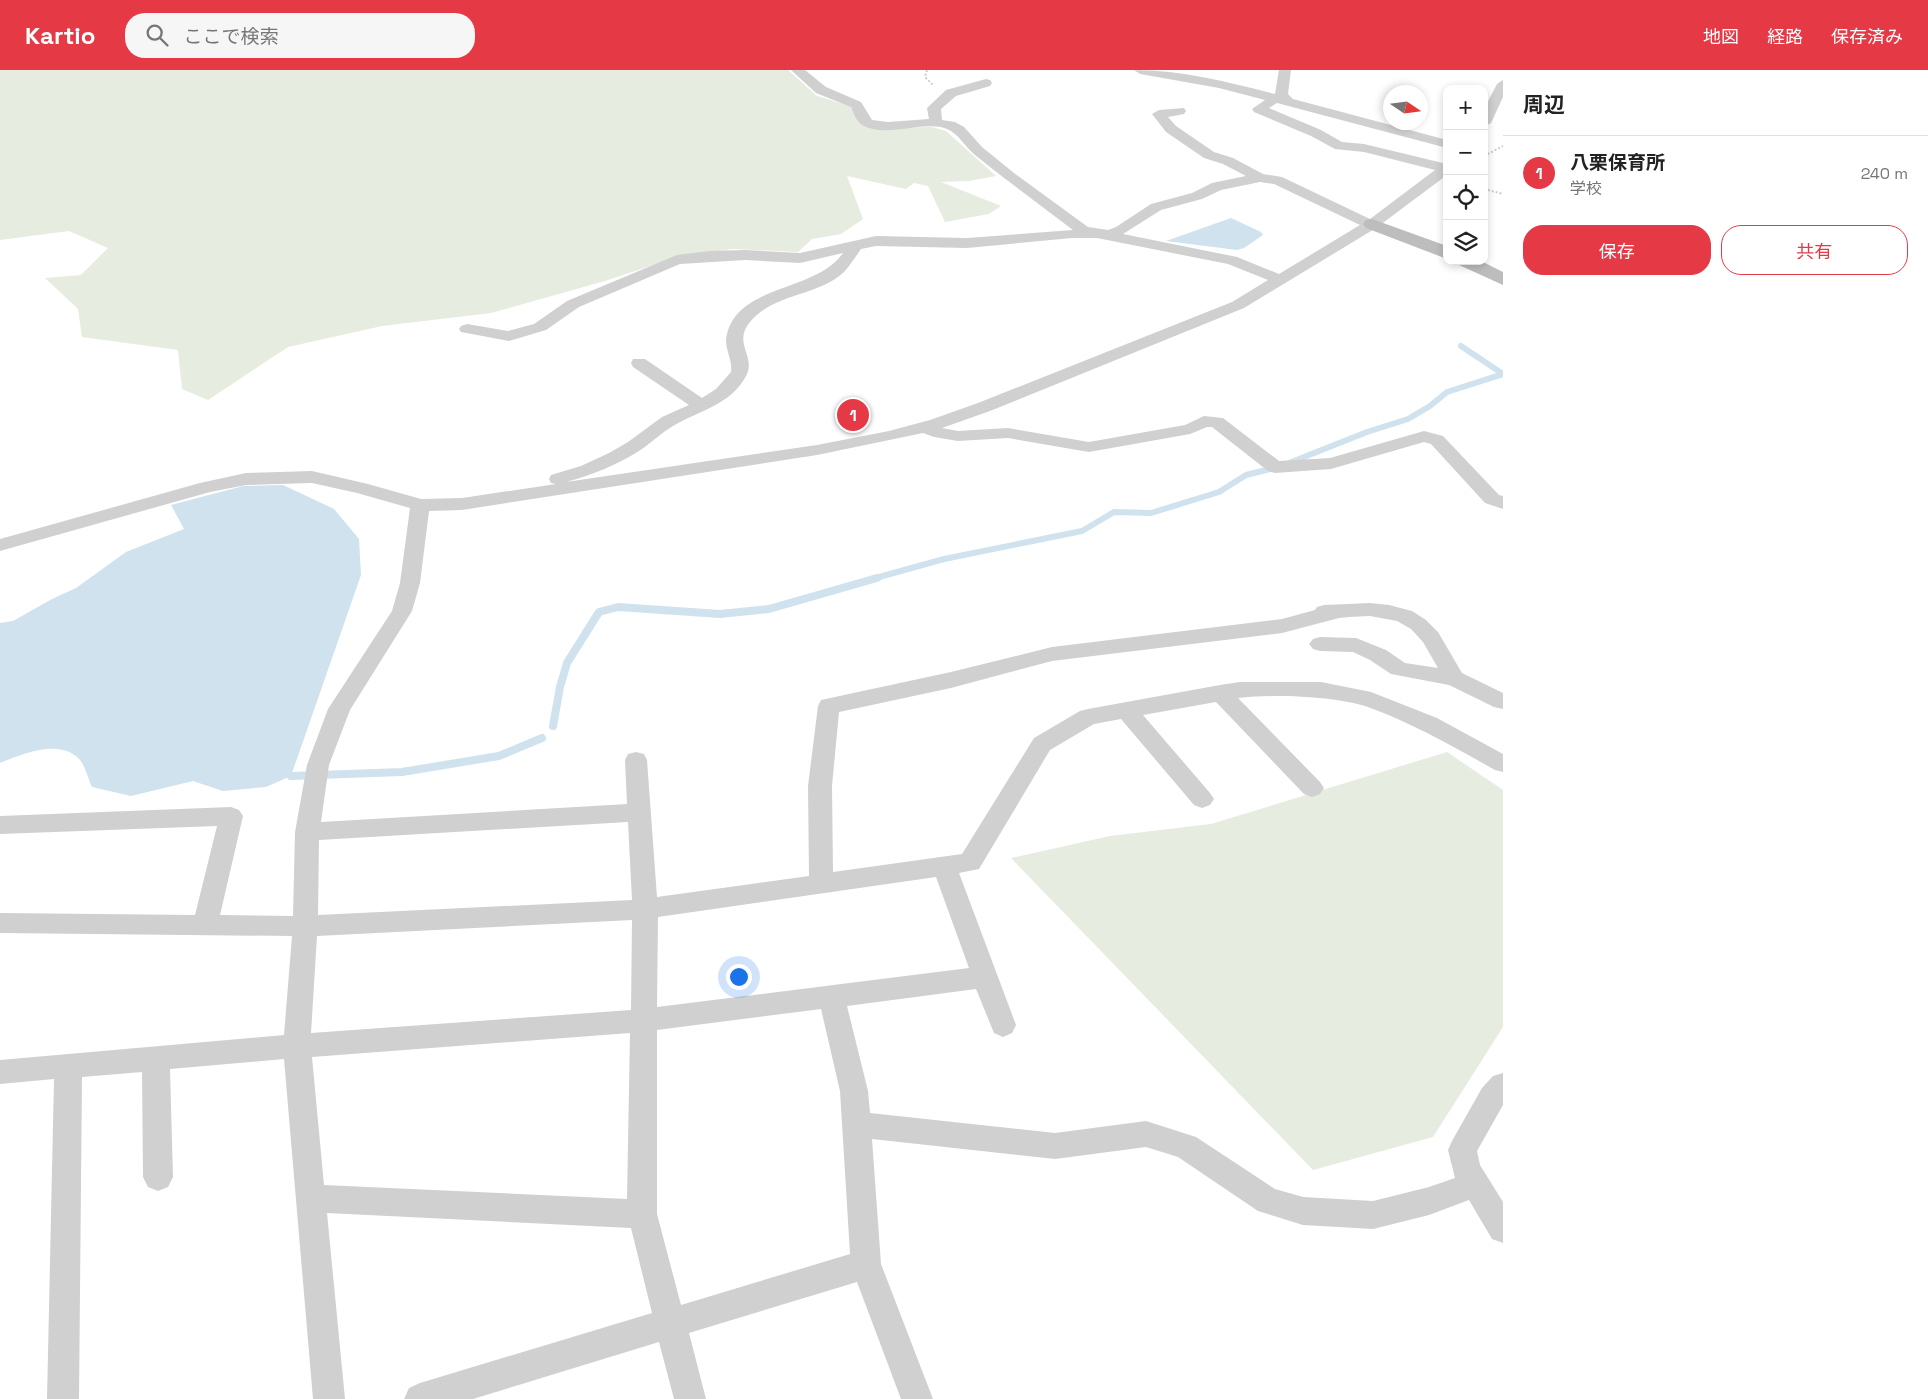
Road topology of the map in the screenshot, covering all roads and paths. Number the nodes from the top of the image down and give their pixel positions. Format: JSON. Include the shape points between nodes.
{"nodes":[{"id":1,"x":797,"y":70,"type":"edge"},
{"id":2,"x":1140,"y":70,"type":"edge"},
{"id":3,"x":1232,"y":70,"type":"edge"},
{"id":4,"x":1285,"y":70,"type":"edge"},
{"id":5,"x":1159,"y":72,"type":"edge"},
{"id":6,"x":986,"y":83,"type":"dead end"},
{"id":7,"x":1220,"y":84,"type":"junction"},
{"id":8,"x":1503,"y":84,"type":"edge"},
{"id":9,"x":1282,"y":100,"type":"junction"},
{"id":10,"x":1179,"y":110,"type":"dead end"},
{"id":11,"x":1488,"y":115,"type":"edge"},
{"id":12,"x":936,"y":122,"type":"junction"},
{"id":13,"x":1443,"y":143,"type":"edge"},
{"id":14,"x":1503,"y":146,"type":"edge"},
{"id":15,"x":1488,"y":154,"type":"edge"},
{"id":16,"x":1443,"y":168,"type":"edge"},
{"id":17,"x":1443,"y":171,"type":"edge"},
{"id":18,"x":1260,"y":178,"type":"junction"},
{"id":19,"x":1488,"y":190,"type":"edge"},
{"id":20,"x":1503,"y":194,"type":"edge"},
{"id":21,"x":1372,"y":225,"type":"junction"},
{"id":22,"x":1097,"y":234,"type":"junction"},
{"id":23,"x":854,"y":246,"type":"junction"},
{"id":24,"x":1443,"y":252,"type":"edge"},
{"id":25,"x":1474,"y":265,"type":"edge"},
{"id":26,"x":1279,"y":279,"type":"junction"},
{"id":27,"x":1503,"y":279,"type":"edge"},
{"id":28,"x":467,"y":328,"type":"dead end"},
{"id":29,"x":639,"y":363,"type":"dead end"},
{"id":30,"x":702,"y":406,"type":"junction"},
{"id":31,"x":926,"y":427,"type":"junction"},
{"id":32,"x":514,"y":496,"type":"junction"},
{"id":33,"x":1503,"y":502,"type":"edge"},
{"id":34,"x":420,"y":505,"type":"junction"},
{"id":35,"x":0,"y":544,"type":"edge"},
{"id":36,"x":1338,"y":611,"type":"junction"},
{"id":37,"x":1226,"y":622,"type":"dead end"},
{"id":38,"x":1320,"y":644,"type":"dead end"},
{"id":39,"x":1454,"y":678,"type":"junction"},
{"id":40,"x":1220,"y":694,"type":"junction"},
{"id":41,"x":1503,"y":701,"type":"edge"},
{"id":42,"x":1126,"y":710,"type":"junction"},
{"id":43,"x":636,"y":760,"type":"dead end"},
{"id":44,"x":1503,"y":764,"type":"edge"},
{"id":45,"x":1312,"y":788,"type":"dead end"},
{"id":46,"x":1202,"y":799,"type":"dead end"},
{"id":47,"x":639,"y":812,"type":"junction"},
{"id":48,"x":0,"y":825,"type":"edge"},
{"id":49,"x":307,"y":832,"type":"junction"},
{"id":50,"x":944,"y":866,"type":"junction"},
{"id":51,"x":821,"y":884,"type":"junction"},
{"id":52,"x":645,"y":909,"type":"junction"},
{"id":53,"x":0,"y":923,"type":"edge"},
{"id":54,"x":205,"y":926,"type":"junction"},
{"id":55,"x":305,"y":926,"type":"junction"},
{"id":56,"x":985,"y":977,"type":"junction"},
{"id":57,"x":832,"y":996,"type":"junction"},
{"id":58,"x":644,"y":1020,"type":"junction"},
{"id":59,"x":1003,"y":1025,"type":"dead end"},
{"id":60,"x":297,"y":1046,"type":"junction"},
{"id":61,"x":156,"y":1058,"type":"junction"},
{"id":62,"x":68,"y":1066,"type":"junction"},
{"id":63,"x":0,"y":1072,"type":"edge"},
{"id":64,"x":1503,"y":1086,"type":"edge"},
{"id":65,"x":856,"y":1124,"type":"junction"},
{"id":66,"x":158,"y":1177,"type":"dead end"},
{"id":67,"x":1475,"y":1184,"type":"junction"},
{"id":68,"x":311,"y":1198,"type":"junction"},
{"id":69,"x":642,"y":1214,"type":"junction"},
{"id":70,"x":1503,"y":1229,"type":"edge"},
{"id":71,"x":866,"y":1264,"type":"junction"},
{"id":72,"x":671,"y":1325,"type":"junction"},
{"id":73,"x":64,"y":1399,"type":"edge"},
{"id":74,"x":329,"y":1399,"type":"edge"},
{"id":75,"x":420,"y":1399,"type":"edge"},
{"id":76,"x":690,"y":1399,"type":"edge"},
{"id":77,"x":917,"y":1399,"type":"edge"}],
"edges":[{"from":1,"to":12,"type":"street","via":[[821,90],[856,105],[868,122],[888,126]]},
{"from":2,"to":5,"type":"street"},
{"from":3,"to":7,"type":"street"},
{"from":4,"to":9,"type":"street"},
{"from":5,"to":7,"type":"street"},
{"from":6,"to":12,"type":"street","via":[[951,93],[934,108]]},
{"from":7,"to":9,"type":"street"},
{"from":8,"to":11,"type":"street"},
{"from":9,"to":13,"type":"street"},
{"from":9,"to":16,"type":"street","via":[[1259,109],[1340,146],[1364,148]]},
{"from":10,"to":18,"type":"street","via":[[1159,114],[1170,130],[1209,155]]},
{"from":12,"to":22,"type":"street","via":[[958,130],[1009,176],[1083,230]]},
{"from":14,"to":15,"type":"path"},
{"from":17,"to":21,"type":"street"},
{"from":18,"to":21,"type":"street","via":[[1277,180]]},
{"from":18,"to":22,"type":"street","via":[[1216,186],[1197,196],[1156,207],[1121,230]]},
{"from":19,"to":20,"type":"path"},
{"from":21,"to":24,"type":"street"},
{"from":21,"to":26,"type":"street"},
{"from":22,"to":23,"type":"street","via":[[967,243],[876,241]]},
{"from":22,"to":26,"type":"street","via":[[1232,260]]},
{"from":23,"to":28,"type":"street","via":[[800,258],[745,255],[677,260],[572,304],[540,327],[509,336]]},
{"from":23,"to":30,"type":"street","via":[[833,272],[760,304],[739,324],[734,340],[740,363],[737,376],[719,395]]},
{"from":25,"to":27,"type":"street"},
{"from":26,"to":31,"type":"street","via":[[1238,305]]},
{"from":29,"to":30,"type":"street"},
{"from":30,"to":32,"type":"street","via":[[668,421],[604,462]]},
{"from":31,"to":32,"type":"street","via":[[817,450]]},
{"from":31,"to":33,"type":"street","via":[[934,432],[958,436],[1008,433],[1089,447],[1190,429],[1204,421],[1217,422],[1275,467],[1331,463],[1424,436],[1437,440],[1492,499]]},
{"from":32,"to":34,"type":"street","via":[[462,504]]},
{"from":34,"to":35,"type":"street","via":[[312,477],[246,479]]},
{"from":34,"to":49,"type":"street","via":[[410,583],[402,611],[339,709],[318,765]]},
{"from":36,"to":37,"type":"street"},
{"from":36,"to":39,"type":"street","via":[[1377,609],[1400,613],[1423,627],[1443,655]]},
{"from":36,"to":51,"type":"street","via":[[1282,626],[1052,654],[829,706],[820,786]]},
{"from":38,"to":39,"type":"street","via":[[1356,645],[1399,669]]},
{"from":39,"to":41,"type":"street"},
{"from":40,"to":42,"type":"street"},
{"from":40,"to":44,"type":"street","via":[[1240,690],[1321,690],[1371,700],[1429,724]]},
{"from":40,"to":45,"type":"street"},
{"from":42,"to":46,"type":"street"},
{"from":42,"to":50,"type":"street","via":[[1088,717],[1042,744],[970,862]]},
{"from":43,"to":47,"type":"street"},
{"from":47,"to":49,"type":"street"},
{"from":47,"to":52,"type":"street"},
{"from":48,"to":54,"type":"street","via":[[231,816]]},
{"from":49,"to":55,"type":"street"},
{"from":50,"to":51,"type":"street"},
{"from":50,"to":56,"type":"street"},
{"from":51,"to":52,"type":"street"},
{"from":52,"to":55,"type":"street"},
{"from":52,"to":58,"type":"street"},
{"from":53,"to":54,"type":"street"},
{"from":54,"to":55,"type":"street"},
{"from":55,"to":60,"type":"street"},
{"from":56,"to":57,"type":"street"},
{"from":56,"to":59,"type":"street"},
{"from":57,"to":58,"type":"street"},
{"from":57,"to":65,"type":"street","via":[[854,1092]]},
{"from":58,"to":60,"type":"street"},
{"from":58,"to":69,"type":"street"},
{"from":60,"to":61,"type":"street"},
{"from":60,"to":68,"type":"street"},
{"from":61,"to":62,"type":"street"},
{"from":61,"to":66,"type":"street"},
{"from":62,"to":63,"type":"street"},
{"from":62,"to":73,"type":"street"},
{"from":64,"to":67,"type":"street","via":[[1492,1097],[1462,1150],[1466,1169]]},
{"from":65,"to":67,"type":"street","via":[[1055,1146],[1146,1134],[1186,1146],[1268,1201],[1303,1211],[1373,1215],[1429,1201]]},
{"from":65,"to":71,"type":"street"},
{"from":67,"to":70,"type":"street"},
{"from":68,"to":69,"type":"street"},
{"from":68,"to":74,"type":"street"},
{"from":69,"to":72,"type":"street"},
{"from":71,"to":72,"type":"street"},
{"from":71,"to":77,"type":"street"},
{"from":72,"to":75,"type":"street"},
{"from":72,"to":76,"type":"street"}]}
